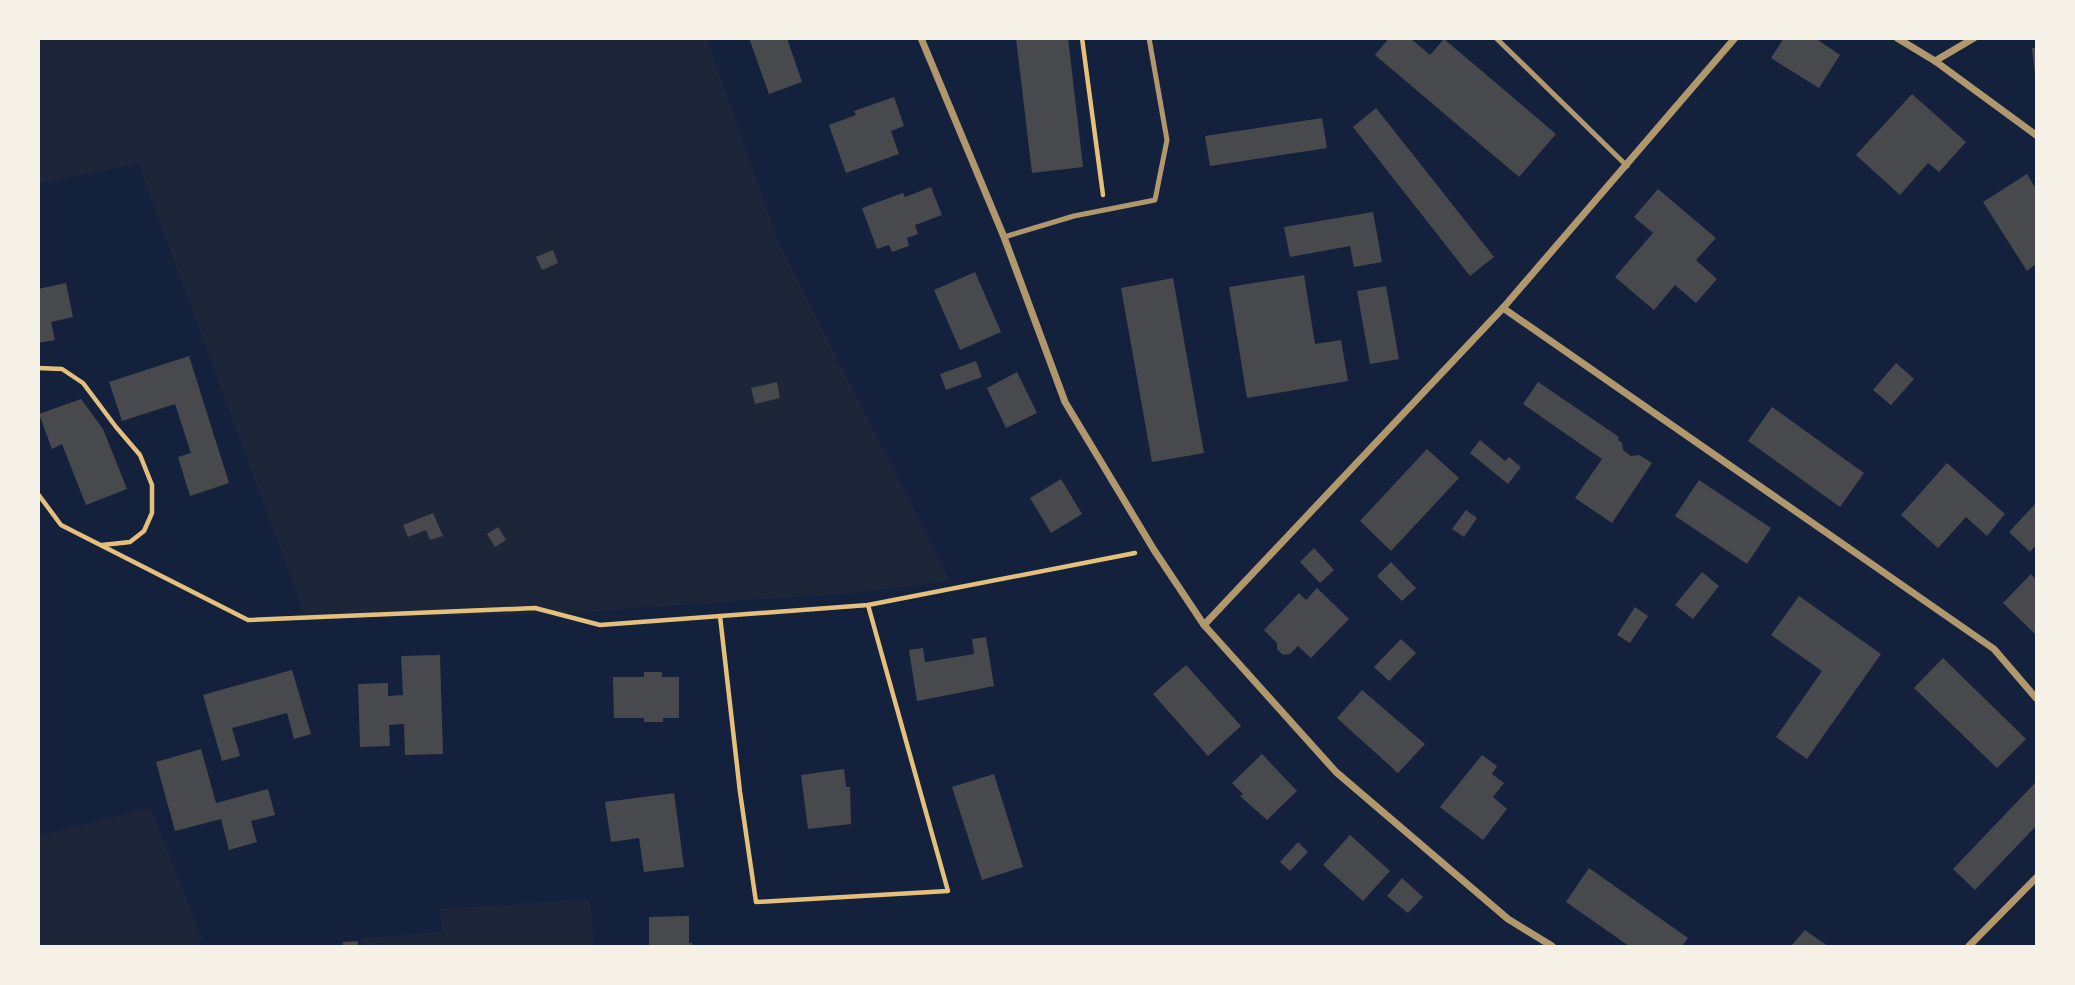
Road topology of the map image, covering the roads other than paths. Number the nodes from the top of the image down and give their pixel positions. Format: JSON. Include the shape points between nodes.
{"nodes":[{"id":1,"x":921,"y":38,"type":"edge"},
{"id":2,"x":1149,"y":38,"type":"edge"},
{"id":3,"x":1496,"y":38,"type":"edge"},
{"id":4,"x":1735,"y":38,"type":"edge"},
{"id":5,"x":1897,"y":38,"type":"edge"},
{"id":6,"x":1974,"y":38,"type":"edge"},
{"id":7,"x":1935,"y":61,"type":"junction"},
{"id":8,"x":2036,"y":135,"type":"edge"},
{"id":9,"x":1627,"y":166,"type":"junction"},
{"id":10,"x":1004,"y":237,"type":"junction"},
{"id":11,"x":1503,"y":308,"type":"junction"},
{"id":12,"x":1204,"y":625,"type":"junction"},
{"id":13,"x":2036,"y":698,"type":"edge"},
{"id":14,"x":2036,"y":878,"type":"edge"},
{"id":15,"x":1552,"y":947,"type":"edge"},
{"id":16,"x":1969,"y":947,"type":"edge"}],
"edges":[{"from":1,"to":10,"type":"street"},
{"from":2,"to":10,"type":"lane","via":[[1167,140],[1155,200],[1074,216]]},
{"from":3,"to":9,"type":"lane"},
{"from":4,"to":9,"type":"street"},
{"from":5,"to":7,"type":"street"},
{"from":6,"to":7,"type":"street"},
{"from":7,"to":8,"type":"street"},
{"from":9,"to":11,"type":"street"},
{"from":10,"to":12,"type":"street","via":[[1065,402]]},
{"from":11,"to":12,"type":"street"},
{"from":11,"to":13,"type":"street","via":[[1994,649]]},
{"from":12,"to":15,"type":"street","via":[[1335,772],[1508,919]]},
{"from":14,"to":16,"type":"street"}]}
